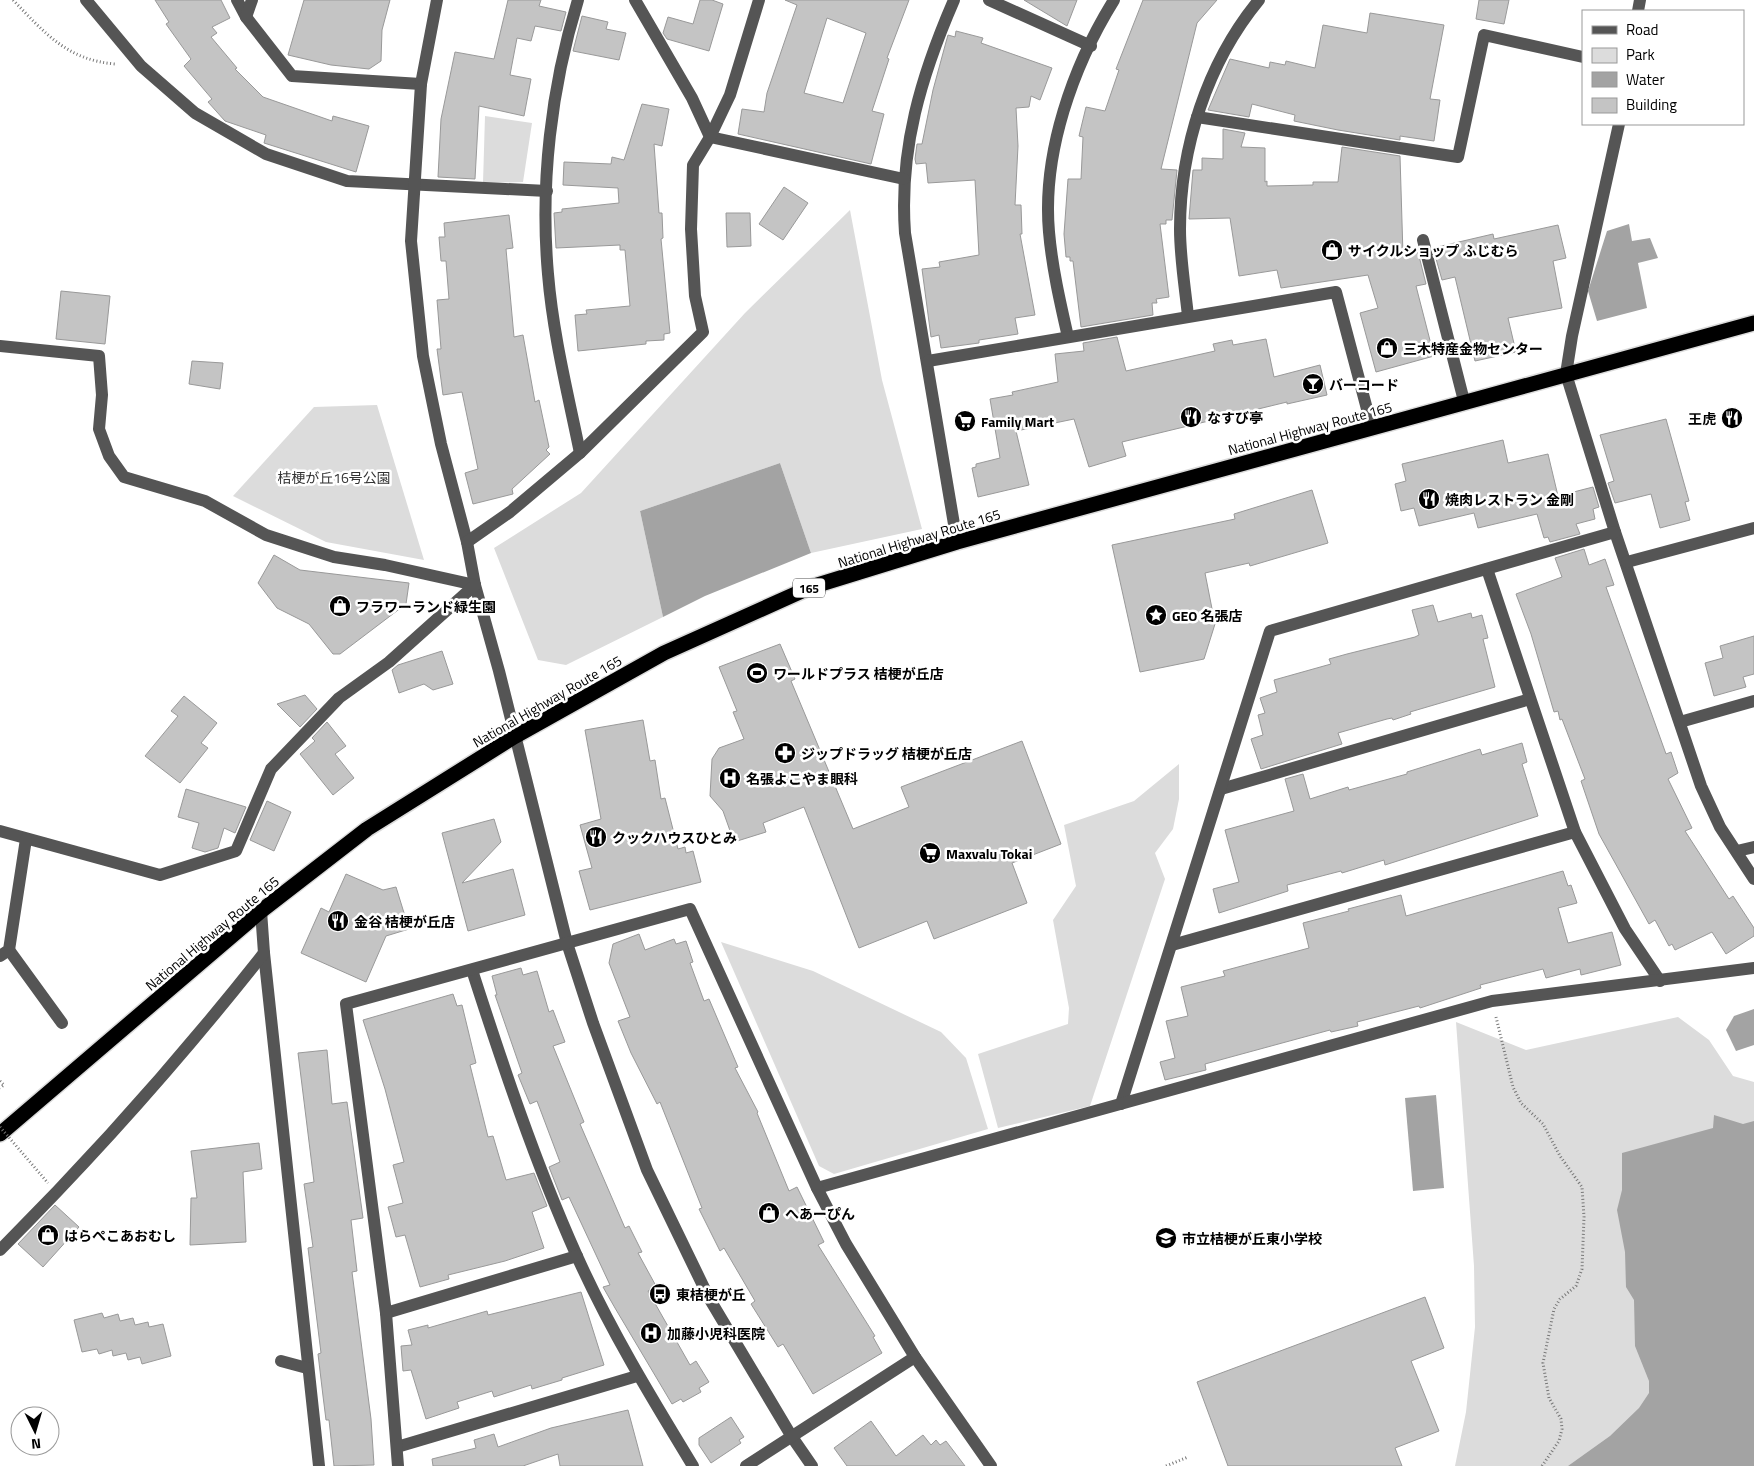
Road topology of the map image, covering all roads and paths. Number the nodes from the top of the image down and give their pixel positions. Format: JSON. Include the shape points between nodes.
{"nodes":[{"id":1,"x":13,"y":0,"type":"edge"},
{"id":2,"x":86,"y":0,"type":"edge"},
{"id":3,"x":237,"y":0,"type":"edge"},
{"id":4,"x":252,"y":0,"type":"edge"},
{"id":5,"x":437,"y":0,"type":"edge"},
{"id":6,"x":578,"y":0,"type":"edge"},
{"id":7,"x":635,"y":0,"type":"edge"},
{"id":8,"x":759,"y":0,"type":"edge"},
{"id":9,"x":954,"y":0,"type":"edge"},
{"id":10,"x":989,"y":0,"type":"edge"},
{"id":11,"x":1114,"y":0,"type":"edge"},
{"id":12,"x":1259,"y":0,"type":"edge"},
{"id":13,"x":246,"y":17,"type":"junction"},
{"id":14,"x":1091,"y":46,"type":"junction"},
{"id":15,"x":1582,"y":58,"type":"edge"},
{"id":16,"x":141,"y":66,"type":"junction"},
{"id":17,"x":421,"y":84,"type":"junction"},
{"id":18,"x":1197,"y":118,"type":"junction"},
{"id":19,"x":1619,"y":125,"type":"edge"},
{"id":20,"x":710,"y":137,"type":"junction"},
{"id":21,"x":904,"y":179,"type":"junction"},
{"id":22,"x":413,"y":183,"type":"junction"},
{"id":23,"x":547,"y":190,"type":"junction"},
{"id":24,"x":1422,"y":240,"type":"dead end"},
{"id":25,"x":1188,"y":316,"type":"junction"},
{"id":26,"x":1754,"y":323,"type":"edge"},
{"id":27,"x":1068,"y":337,"type":"junction"},
{"id":28,"x":0,"y":346,"type":"edge"},
{"id":29,"x":928,"y":361,"type":"junction"},
{"id":30,"x":1566,"y":374,"type":"junction"},
{"id":31,"x":1464,"y":402,"type":"junction"},
{"id":32,"x":1372,"y":428,"type":"junction"},
{"id":33,"x":580,"y":453,"type":"junction"},
{"id":34,"x":1754,"y":528,"type":"edge"},
{"id":35,"x":1615,"y":532,"type":"junction"},
{"id":36,"x":467,"y":542,"type":"junction"},
{"id":37,"x":957,"y":542,"type":"junction"},
{"id":38,"x":1627,"y":562,"type":"junction"},
{"id":39,"x":1488,"y":569,"type":"junction"},
{"id":40,"x":475,"y":585,"type":"junction"},
{"id":41,"x":1530,"y":699,"type":"junction"},
{"id":42,"x":1754,"y":701,"type":"edge"},
{"id":43,"x":1680,"y":722,"type":"junction"},
{"id":44,"x":514,"y":737,"type":"junction"},
{"id":45,"x":1221,"y":788,"type":"junction"},
{"id":46,"x":0,"y":831,"type":"edge"},
{"id":47,"x":1574,"y":832,"type":"junction"},
{"id":48,"x":26,"y":839,"type":"junction"},
{"id":49,"x":1754,"y":847,"type":"edge"},
{"id":50,"x":1737,"y":851,"type":"junction"},
{"id":51,"x":1754,"y":879,"type":"edge"},
{"id":52,"x":261,"y":911,"type":"junction"},
{"id":53,"x":567,"y":943,"type":"junction"},
{"id":54,"x":1172,"y":945,"type":"junction"},
{"id":55,"x":4,"y":953,"type":"edge"},
{"id":56,"x":264,"y":953,"type":"junction"},
{"id":57,"x":1754,"y":968,"type":"edge"},
{"id":58,"x":472,"y":970,"type":"junction"},
{"id":59,"x":1660,"y":980,"type":"junction"},
{"id":60,"x":1492,"y":1001,"type":"junction"},
{"id":61,"x":62,"y":1023,"type":"dead end"},
{"id":62,"x":0,"y":1081,"type":"edge"},
{"id":63,"x":0,"y":1088,"type":"edge"},
{"id":64,"x":1121,"y":1104,"type":"junction"},
{"id":65,"x":0,"y":1127,"type":"edge"},
{"id":66,"x":0,"y":1134,"type":"edge"},
{"id":67,"x":48,"y":1183,"type":"dead end"},
{"id":68,"x":817,"y":1188,"type":"junction"},
{"id":69,"x":0,"y":1250,"type":"edge"},
{"id":70,"x":577,"y":1256,"type":"junction"},
{"id":71,"x":386,"y":1312,"type":"junction"},
{"id":72,"x":915,"y":1357,"type":"junction"},
{"id":73,"x":281,"y":1362,"type":"dead end"},
{"id":74,"x":307,"y":1368,"type":"junction"},
{"id":75,"x":637,"y":1376,"type":"junction"},
{"id":76,"x":792,"y":1437,"type":"junction"},
{"id":77,"x":397,"y":1448,"type":"junction"},
{"id":78,"x":1188,"y":1457,"type":"dead end"},
{"id":79,"x":319,"y":1466,"type":"edge"},
{"id":80,"x":398,"y":1466,"type":"edge"},
{"id":81,"x":693,"y":1466,"type":"edge"},
{"id":82,"x":746,"y":1466,"type":"edge"},
{"id":83,"x":812,"y":1466,"type":"edge"},
{"id":84,"x":991,"y":1466,"type":"edge"},
{"id":85,"x":1166,"y":1466,"type":"edge"},
{"id":86,"x":1542,"y":1466,"type":"edge"}],
"edges":[{"from":1,"to":16,"type":"path","via":[[72,54],[98,63]]},
{"from":2,"to":16,"type":"street"},
{"from":3,"to":13,"type":"street"},
{"from":4,"to":13,"type":"street"},
{"from":5,"to":17,"type":"street"},
{"from":6,"to":23,"type":"street","via":[[569,29],[553,114]]},
{"from":7,"to":20,"type":"street","via":[[692,98]]},
{"from":8,"to":20,"type":"street","via":[[730,96]]},
{"from":9,"to":21,"type":"street","via":[[934,46],[915,104]]},
{"from":10,"to":14,"type":"street"},
{"from":11,"to":14,"type":"street"},
{"from":12,"to":18,"type":"street","via":[[1235,33],[1213,75]]},
{"from":13,"to":17,"type":"street","via":[[292,76]]},
{"from":14,"to":27,"type":"street","via":[[1068,96],[1050,175],[1049,232]]},
{"from":15,"to":18,"type":"street","via":[[1484,35],[1458,157]]},
{"from":16,"to":22,"type":"street","via":[[195,113],[266,154],[346,181]]},
{"from":17,"to":22,"type":"street"},
{"from":18,"to":25,"type":"street","via":[[1184,177],[1180,230]]},
{"from":19,"to":30,"type":"street"},
{"from":20,"to":21,"type":"street"},
{"from":20,"to":33,"type":"street","via":[[693,165],[691,229],[696,296],[703,332]]},
{"from":21,"to":29,"type":"street","via":[[905,233]]},
{"from":22,"to":23,"type":"street"},
{"from":22,"to":36,"type":"street","via":[[411,241],[423,356],[441,444]]},
{"from":23,"to":33,"type":"street","via":[[548,274],[554,324]]},
{"from":24,"to":31,"type":"street"},
{"from":25,"to":27,"type":"street"},
{"from":25,"to":32,"type":"street","via":[[1336,292]]},
{"from":26,"to":30,"type":"highway","name":"National Highway Route 165","number":"165"},
{"from":27,"to":29,"type":"street"},
{"from":28,"to":40,"type":"street","via":[[99,356],[102,395],[99,429],[109,456],[124,476],[205,502],[266,535],[334,557]]},
{"from":29,"to":37,"type":"street"},
{"from":30,"to":31,"type":"highway","name":"National Highway Route 165","number":"165"},
{"from":30,"to":35,"type":"street"},
{"from":31,"to":32,"type":"highway","name":"National Highway Route 165","number":"165"},
{"from":32,"to":37,"type":"highway","name":"National Highway Route 165","number":"165"},
{"from":33,"to":36,"type":"street","via":[[510,512]]},
{"from":34,"to":38,"type":"street"},
{"from":35,"to":38,"type":"street"},
{"from":35,"to":39,"type":"street"},
{"from":36,"to":40,"type":"street"},
{"from":37,"to":44,"type":"highway","name":"National Highway Route 165","number":"165","via":[[811,587],[664,653]]},
{"from":38,"to":43,"type":"street"},
{"from":39,"to":41,"type":"street"},
{"from":39,"to":45,"type":"street","via":[[1270,630]]},
{"from":40,"to":44,"type":"street"},
{"from":40,"to":48,"type":"street","via":[[389,662],[340,698],[271,770],[236,851],[160,875]]},
{"from":41,"to":45,"type":"street"},
{"from":41,"to":47,"type":"street"},
{"from":42,"to":43,"type":"street"},
{"from":43,"to":50,"type":"street","via":[[1700,786],[1720,827]]},
{"from":44,"to":52,"type":"highway","name":"National Highway Route 165","number":"165","via":[[367,829]]},
{"from":44,"to":53,"type":"street"},
{"from":45,"to":54,"type":"street"},
{"from":46,"to":48,"type":"street"},
{"from":47,"to":54,"type":"street"},
{"from":47,"to":59,"type":"street","via":[[1625,929]]},
{"from":48,"to":55,"type":"street"},
{"from":49,"to":50,"type":"street"},
{"from":50,"to":51,"type":"street"},
{"from":52,"to":56,"type":"street"},
{"from":52,"to":66,"type":"highway","name":"National Highway Route 165","number":"165"},
{"from":53,"to":58,"type":"street"},
{"from":53,"to":68,"type":"street","via":[[690,909]]},
{"from":53,"to":76,"type":"street","via":[[647,1170],[709,1298]]},
{"from":54,"to":64,"type":"street"},
{"from":55,"to":61,"type":"street"},
{"from":56,"to":69,"type":"street","via":[[134,1110]]},
{"from":56,"to":74,"type":"street"},
{"from":57,"to":59,"type":"street"},
{"from":58,"to":70,"type":"street","via":[[526,1129]]},
{"from":58,"to":71,"type":"street","via":[[346,1004]]},
{"from":59,"to":60,"type":"street"},
{"from":60,"to":64,"type":"street"},
{"from":60,"to":86,"type":"path","via":[[1513,1087],[1521,1102],[1543,1124],[1582,1187],[1582,1269],[1576,1286],[1554,1309],[1543,1363],[1549,1398],[1562,1429],[1559,1441]]},
{"from":62,"to":63,"type":"path","via":[[4,1085]]},
{"from":64,"to":68,"type":"street"},
{"from":65,"to":67,"type":"path","bridge":true},
{"from":68,"to":72,"type":"street","via":[[846,1244]]},
{"from":70,"to":71,"type":"street"},
{"from":70,"to":75,"type":"street"},
{"from":71,"to":77,"type":"street"},
{"from":72,"to":76,"type":"street"},
{"from":72,"to":84,"type":"street"},
{"from":73,"to":74,"type":"street"},
{"from":74,"to":79,"type":"street"},
{"from":75,"to":77,"type":"street"},
{"from":75,"to":81,"type":"street"},
{"from":76,"to":82,"type":"street"},
{"from":76,"to":83,"type":"street"},
{"from":77,"to":80,"type":"street"},
{"from":78,"to":85,"type":"path"}]}
